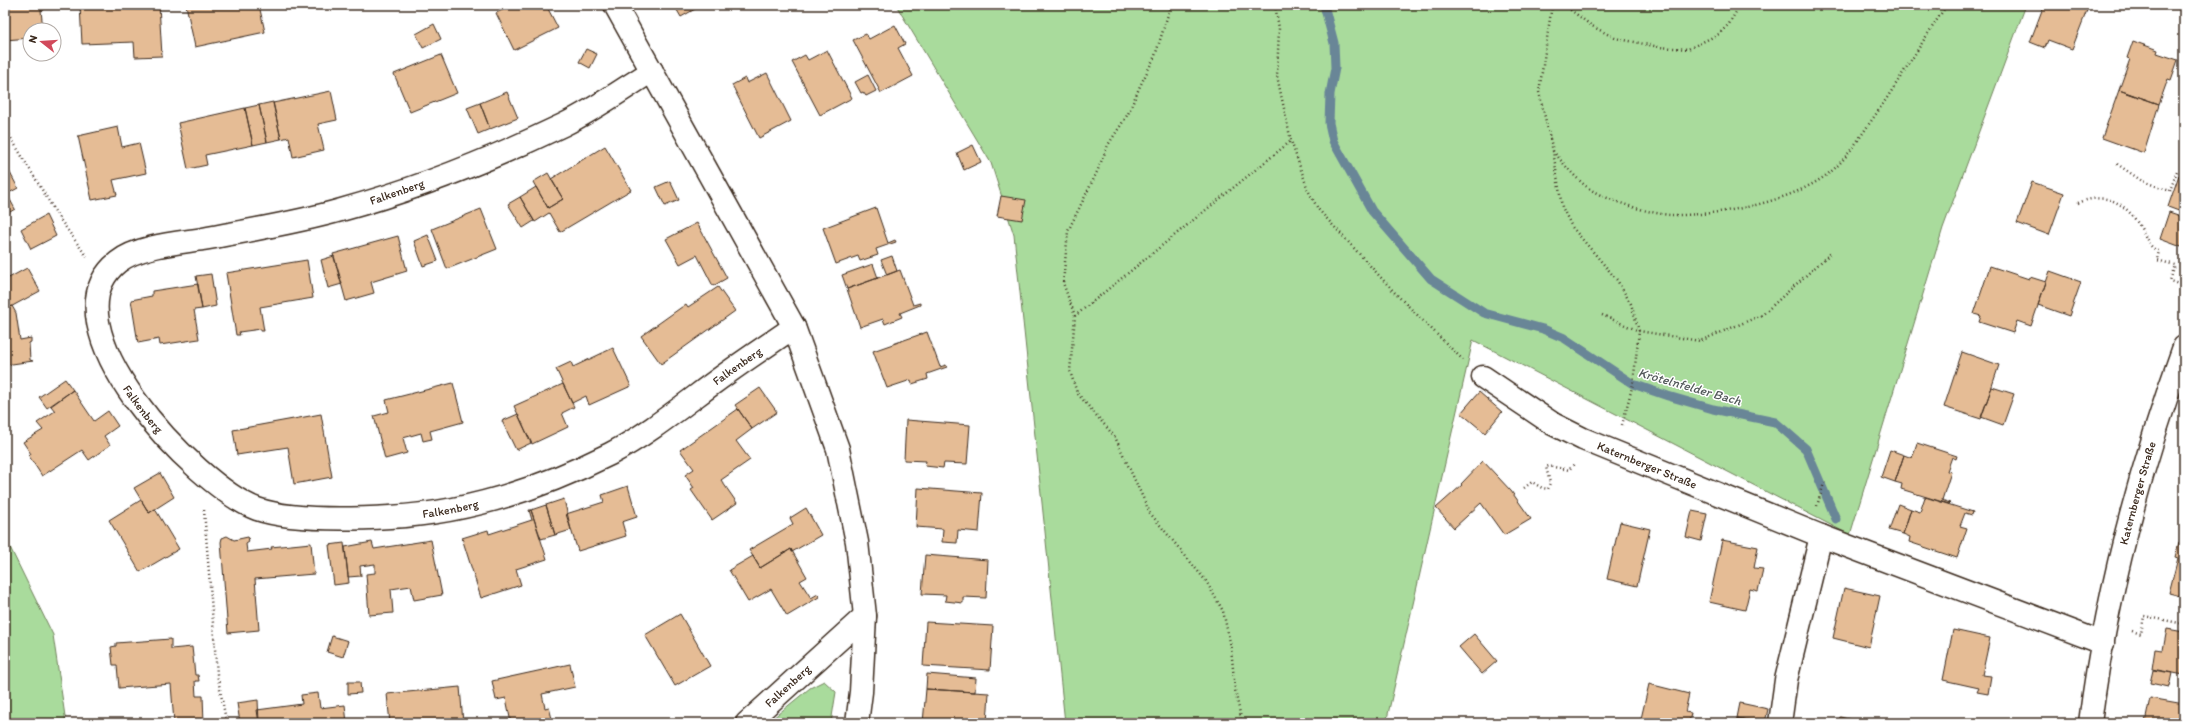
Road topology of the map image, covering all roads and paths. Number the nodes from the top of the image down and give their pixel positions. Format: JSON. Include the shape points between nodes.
{"nodes":[{"id":1,"x":615,"y":5,"type":"edge"},
{"id":2,"x":1171,"y":5,"type":"edge"},
{"id":3,"x":1275,"y":5,"type":"edge"},
{"id":4,"x":1552,"y":5,"type":"edge"},
{"id":5,"x":1564,"y":5,"type":"edge"},
{"id":6,"x":1740,"y":5,"type":"edge"},
{"id":7,"x":1947,"y":5,"type":"edge"},
{"id":8,"x":652,"y":71,"type":"junction"},
{"id":9,"x":5,"y":128,"type":"edge"},
{"id":10,"x":1291,"y":141,"type":"junction"},
{"id":11,"x":1553,"y":150,"type":"junction"},
{"id":12,"x":2117,"y":164,"type":"dead end"},
{"id":13,"x":2184,"y":174,"type":"edge"},
{"id":14,"x":2078,"y":203,"type":"dead end"},
{"id":15,"x":1832,"y":252,"type":"dead end"},
{"id":16,"x":102,"y":279,"type":"junction"},
{"id":17,"x":2184,"y":286,"type":"edge"},
{"id":18,"x":1602,"y":315,"type":"dead end"},
{"id":19,"x":1075,"y":316,"type":"junction"},
{"id":20,"x":794,"y":327,"type":"junction"},
{"id":21,"x":1639,"y":330,"type":"junction"},
{"id":22,"x":2184,"y":347,"type":"edge"},
{"id":23,"x":1483,"y":377,"type":"joint"},
{"id":24,"x":1583,"y":439,"type":"junction"},
{"id":25,"x":1615,"y":452,"type":"junction"},
{"id":26,"x":201,"y":473,"type":"junction"},
{"id":27,"x":1825,"y":480,"type":"dead end"},
{"id":28,"x":1524,"y":488,"type":"dead end"},
{"id":29,"x":1820,"y":497,"type":"dead end"},
{"id":30,"x":1821,"y":536,"type":"junction"},
{"id":31,"x":865,"y":616,"type":"junction"},
{"id":32,"x":2184,"y":624,"type":"edge"},
{"id":33,"x":2104,"y":634,"type":"junction"},
{"id":34,"x":226,"y":720,"type":"dead end"},
{"id":35,"x":747,"y":723,"type":"edge"},
{"id":36,"x":857,"y":723,"type":"edge"},
{"id":37,"x":1242,"y":723,"type":"edge"},
{"id":38,"x":1780,"y":723,"type":"edge"},
{"id":39,"x":2090,"y":723,"type":"edge"}],
"edges":[{"from":1,"to":8,"type":"street"},
{"from":2,"to":19,"type":"path","via":[[1155,56],[1128,114],[1108,145],[1068,231],[1063,283]]},
{"from":3,"to":10,"type":"path","via":[[1279,28],[1277,76]]},
{"from":4,"to":11,"type":"path","via":[[1539,92]]},
{"from":5,"to":6,"type":"path","via":[[1592,26],[1615,38],[1659,47],[1688,49],[1718,34],[1729,24]]},
{"from":7,"to":11,"type":"path","via":[[1898,84],[1862,135],[1834,169],[1801,191],[1766,203],[1670,215],[1634,208],[1594,192],[1572,174]]},
{"from":8,"to":16,"type":"street","name":"Falkenberg","via":[[565,124],[445,176],[391,196],[297,222],[149,249],[120,260]]},
{"from":8,"to":20,"type":"street"},
{"from":9,"to":16,"type":"path","via":[[59,218]]},
{"from":10,"to":19,"type":"path"},
{"from":10,"to":23,"type":"path","via":[[1308,190],[1318,209],[1397,295],[1473,371]]},
{"from":11,"to":21,"type":"path","via":[[1562,207],[1572,227],[1617,280],[1631,304]]},
{"from":12,"to":13,"type":"path","via":[[2142,181],[2170,191],[2177,171]]},
{"from":14,"to":17,"type":"path","via":[[2091,197],[2101,197],[2124,207],[2140,225],[2151,246],[2159,251],[2157,260],[2175,265],[2170,281]]},
{"from":15,"to":21,"type":"path","via":[[1762,315],[1700,341]]},
{"from":16,"to":26,"type":"street","name":"Falkenberg","via":[[96,298],[98,324],[110,360],[159,430]]},
{"from":18,"to":21,"type":"path"},
{"from":19,"to":37,"type":"path","via":[[1070,371],[1077,393],[1115,437],[1150,513],[1206,581],[1223,612]]},
{"from":20,"to":26,"type":"street","name":"Falkenberg","via":[[668,418],[612,453],[544,483],[465,507],[392,517],[285,515],[258,509],[228,494]]},
{"from":20,"to":31,"type":"street","via":[[838,449],[857,542]]},
{"from":21,"to":25,"type":"path","via":[[1633,384]]},
{"from":22,"to":33,"type":"street","name":"Katernberger Straße","via":[[2142,479],[2116,576]]},
{"from":23,"to":24,"type":"street","name":"Katernberger Straße","via":[[1553,424]]},
{"from":24,"to":25,"type":"street","name":"Katernberger Straße"},
{"from":24,"to":28,"type":"path","via":[[1572,469],[1546,467],[1550,483],[1548,489],[1532,482]]},
{"from":25,"to":30,"type":"street","name":"Katernberger Straße"},
{"from":26,"to":34,"type":"path","via":[[217,674]]},
{"from":27,"to":29,"type":"path"},
{"from":30,"to":33,"type":"street","name":"Katernberger Straße"},
{"from":30,"to":38,"type":"street","via":[[1786,680]]},
{"from":31,"to":35,"type":"street","name":"Falkenberg"},
{"from":31,"to":36,"type":"street"},
{"from":32,"to":33,"type":"path","via":[[2144,616],[2141,634]]},
{"from":33,"to":39,"type":"street","name":"Katernberger Straße"}]}
